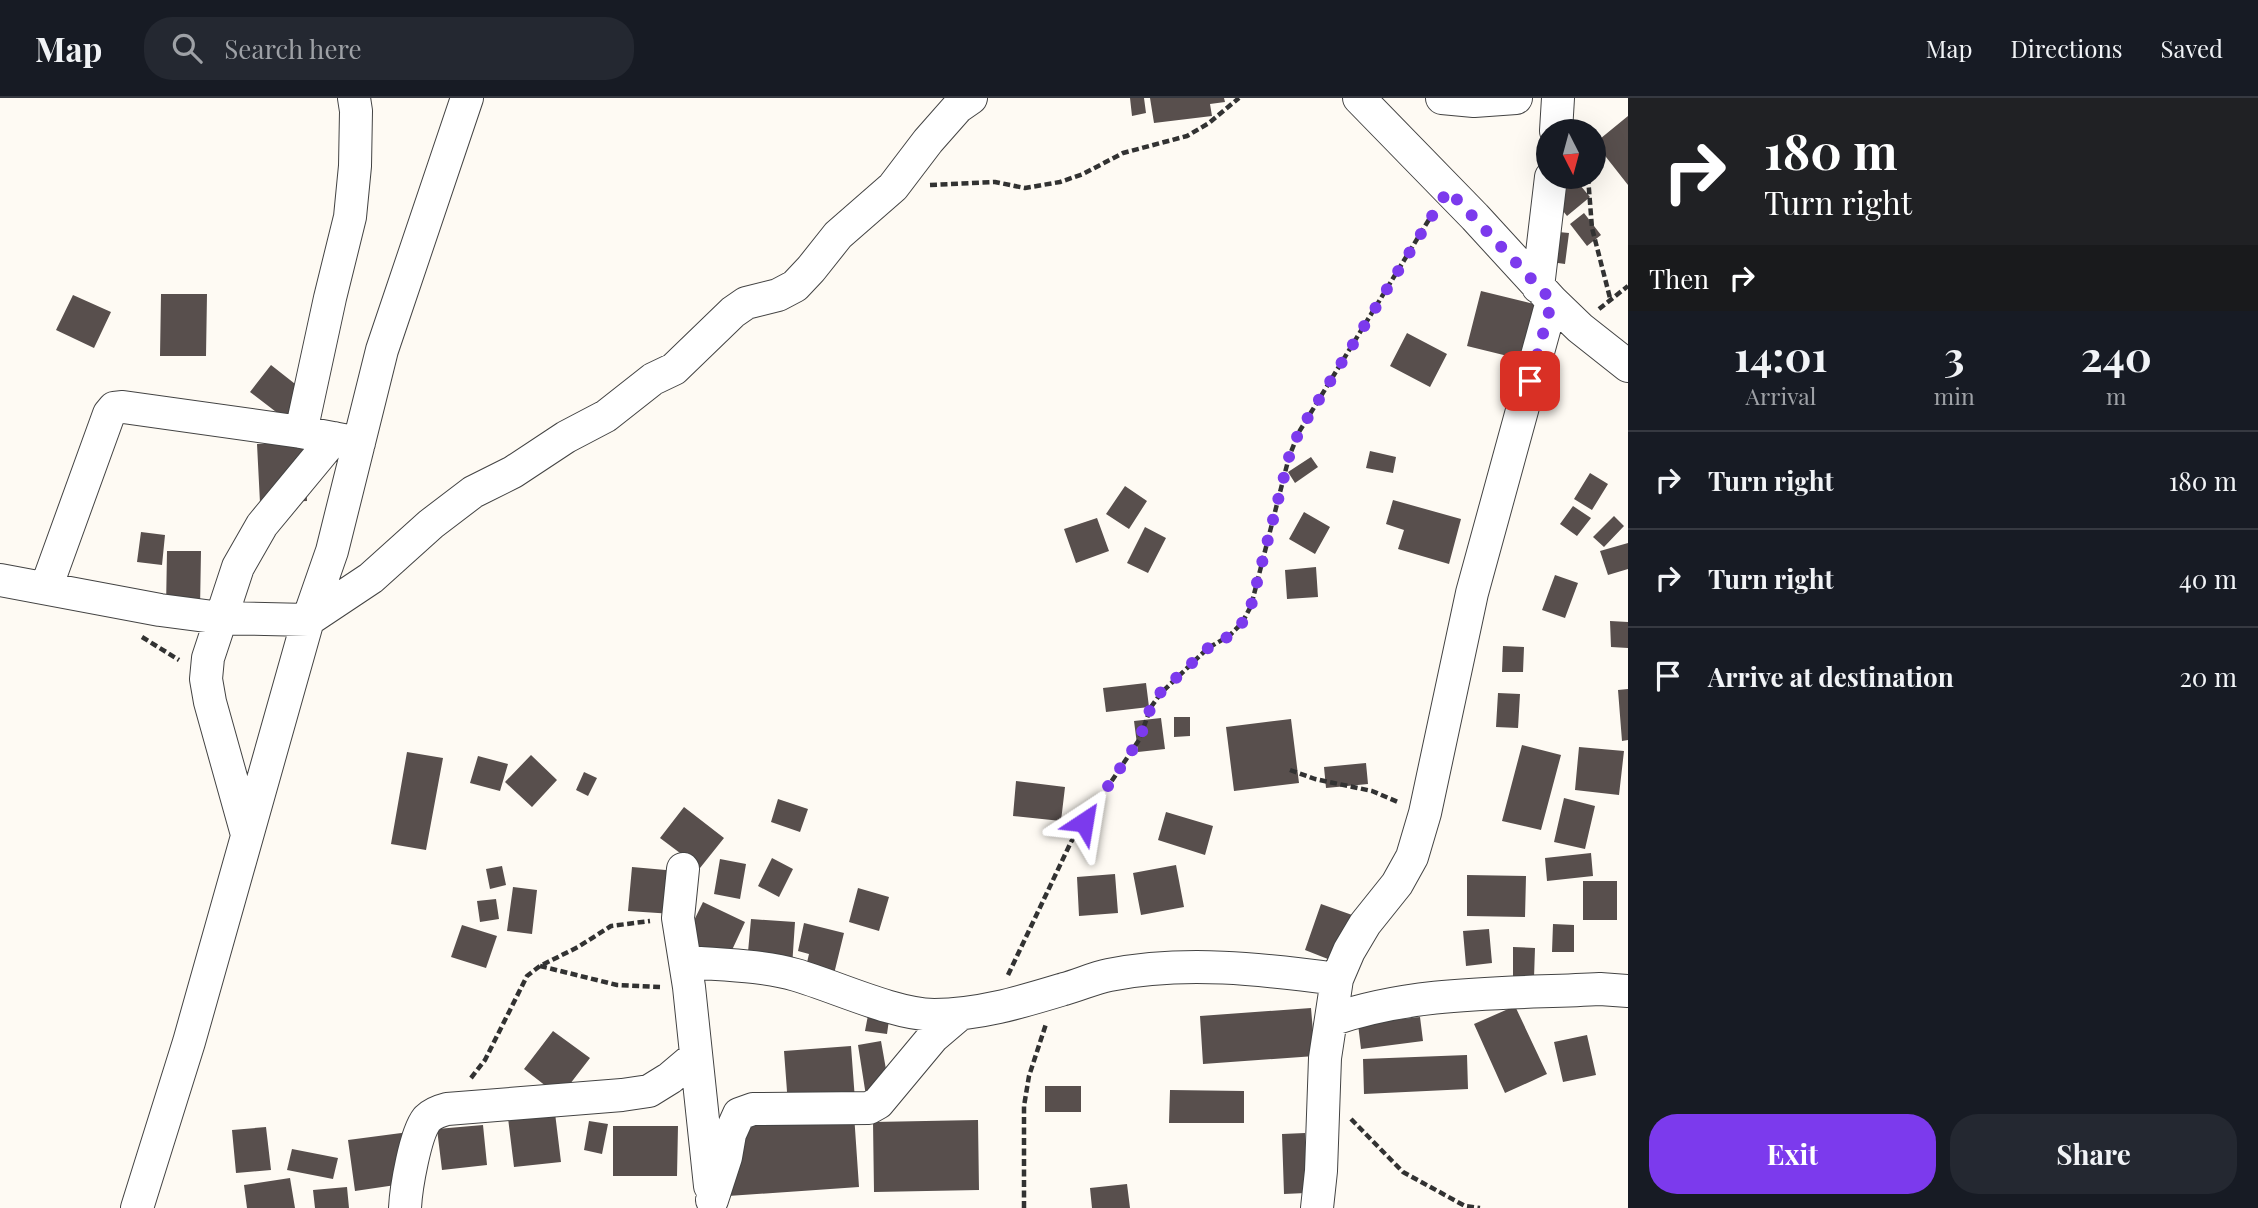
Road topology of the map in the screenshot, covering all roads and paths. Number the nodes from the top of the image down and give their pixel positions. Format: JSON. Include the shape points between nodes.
{"nodes":[{"id":1,"x":354,"y":98,"type":"edge"},
{"id":2,"x":467,"y":98,"type":"edge"},
{"id":3,"x":971,"y":98,"type":"edge"},
{"id":4,"x":1239,"y":98,"type":"edge"},
{"id":5,"x":1359,"y":98,"type":"edge"},
{"id":6,"x":1442,"y":98,"type":"edge"},
{"id":7,"x":1516,"y":98,"type":"edge"},
{"id":8,"x":1558,"y":98,"type":"edge"},
{"id":9,"x":1557,"y":119,"type":"edge"},
{"id":10,"x":893,"y":187,"type":"junction"},
{"id":11,"x":1549,"y":189,"type":"edge"},
{"id":12,"x":1589,"y":189,"type":"edge"},
{"id":13,"x":1448,"y":190,"type":"junction"},
{"id":14,"x":1545,"y":294,"type":"junction"},
{"id":15,"x":1610,"y":298,"type":"dead end"},
{"id":16,"x":1628,"y":366,"type":"edge"},
{"id":17,"x":301,"y":432,"type":"junction"},
{"id":18,"x":346,"y":440,"type":"junction"},
{"id":19,"x":0,"y":580,"type":"edge"},
{"id":20,"x":46,"y":588,"type":"junction"},
{"id":21,"x":221,"y":618,"type":"junction"},
{"id":22,"x":308,"y":620,"type":"junction"},
{"id":23,"x":136,"y":633,"type":"dead end"},
{"id":24,"x":183,"y":663,"type":"dead end"},
{"id":25,"x":1290,"y":769,"type":"dead end"},
{"id":26,"x":1426,"y":813,"type":"junction"},
{"id":27,"x":247,"y":833,"type":"junction"},
{"id":28,"x":683,"y":869,"type":"dead end"},
{"id":29,"x":678,"y":918,"type":"junction"},
{"id":30,"x":540,"y":966,"type":"junction"},
{"id":31,"x":687,"y":975,"type":"junction"},
{"id":32,"x":1337,"y":979,"type":"junction"},
{"id":33,"x":1065,"y":989,"type":"junction"},
{"id":34,"x":1628,"y":991,"type":"edge"},
{"id":35,"x":975,"y":1012,"type":"junction"},
{"id":36,"x":1331,"y":1020,"type":"junction"},
{"id":37,"x":696,"y":1056,"type":"junction"},
{"id":38,"x":1323,"y":1091,"type":"junction"},
{"id":39,"x":447,"y":1109,"type":"junction"},
{"id":40,"x":712,"y":1204,"type":"edge"},
{"id":41,"x":137,"y":1208,"type":"edge"},
{"id":42,"x":405,"y":1208,"type":"edge"},
{"id":43,"x":1024,"y":1208,"type":"edge"},
{"id":44,"x":1317,"y":1208,"type":"edge"},
{"id":45,"x":1480,"y":1208,"type":"edge"}],
"edges":[{"from":1,"to":17,"type":"street","via":[[351,217]]},
{"from":2,"to":18,"type":"street","via":[[382,350]]},
{"from":3,"to":10,"type":"street","via":[[928,141]]},
{"from":4,"to":10,"type":"path","via":[[1187,136],[1123,153],[1060,182],[1025,188],[995,182]]},
{"from":5,"to":13,"type":"street"},
{"from":6,"to":7,"type":"street","via":[[1474,102]]},
{"from":8,"to":9,"type":"street"},
{"from":10,"to":22,"type":"street","via":[[838,235],[795,286],[746,303],[674,369],[653,379],[606,416],[473,492],[371,578]]},
{"from":11,"to":14,"type":"street"},
{"from":12,"to":15,"type":"path","via":[[1592,228]]},
{"from":13,"to":14,"type":"street"},
{"from":13,"to":35,"type":"path","via":[[1299,432],[1251,606],[1242,623],[1160,693],[1139,740],[1071,842]]},
{"from":14,"to":16,"type":"street"},
{"from":14,"to":26,"type":"street","via":[[1472,593]]},
{"from":17,"to":18,"type":"street"},
{"from":17,"to":20,"type":"street","via":[[114,408]]},
{"from":18,"to":21,"type":"street","via":[[262,525],[238,567]]},
{"from":18,"to":22,"type":"street","via":[[332,551]]},
{"from":19,"to":20,"type":"street"},
{"from":20,"to":21,"type":"street"},
{"from":21,"to":22,"type":"street"},
{"from":21,"to":27,"type":"street","via":[[206,679]]},
{"from":22,"to":27,"type":"street"},
{"from":23,"to":24,"type":"path"},
{"from":25,"to":26,"type":"path","via":[[1372,791]]},
{"from":26,"to":32,"type":"street","via":[[1407,866],[1365,924]]},
{"from":27,"to":41,"type":"street"},
{"from":28,"to":29,"type":"street"},
{"from":29,"to":30,"type":"path","via":[[611,926]]},
{"from":29,"to":31,"type":"street"},
{"from":30,"to":31,"type":"path","via":[[617,985]]},
{"from":30,"to":39,"type":"path","via":[[527,976],[485,1060]]},
{"from":31,"to":35,"type":"street","via":[[743,967],[793,974],[909,1012]]},
{"from":31,"to":37,"type":"street"},
{"from":32,"to":33,"type":"street","via":[[1265,969],[1187,968],[1107,975]]},
{"from":32,"to":36,"type":"street"},
{"from":33,"to":35,"type":"street"},
{"from":33,"to":43,"type":"path","via":[[1045,1026],[1029,1076],[1024,1106]]},
{"from":34,"to":36,"type":"street","via":[[1419,999]]},
{"from":35,"to":40,"type":"street","via":[[933,1037],[869,1108],[753,1109],[739,1114]]},
{"from":36,"to":38,"type":"street"},
{"from":37,"to":39,"type":"street","via":[[649,1091]]},
{"from":37,"to":40,"type":"street"},
{"from":38,"to":44,"type":"street"},
{"from":38,"to":45,"type":"path","via":[[1403,1172],[1465,1206]]},
{"from":39,"to":42,"type":"street","via":[[425,1121]]}]}
